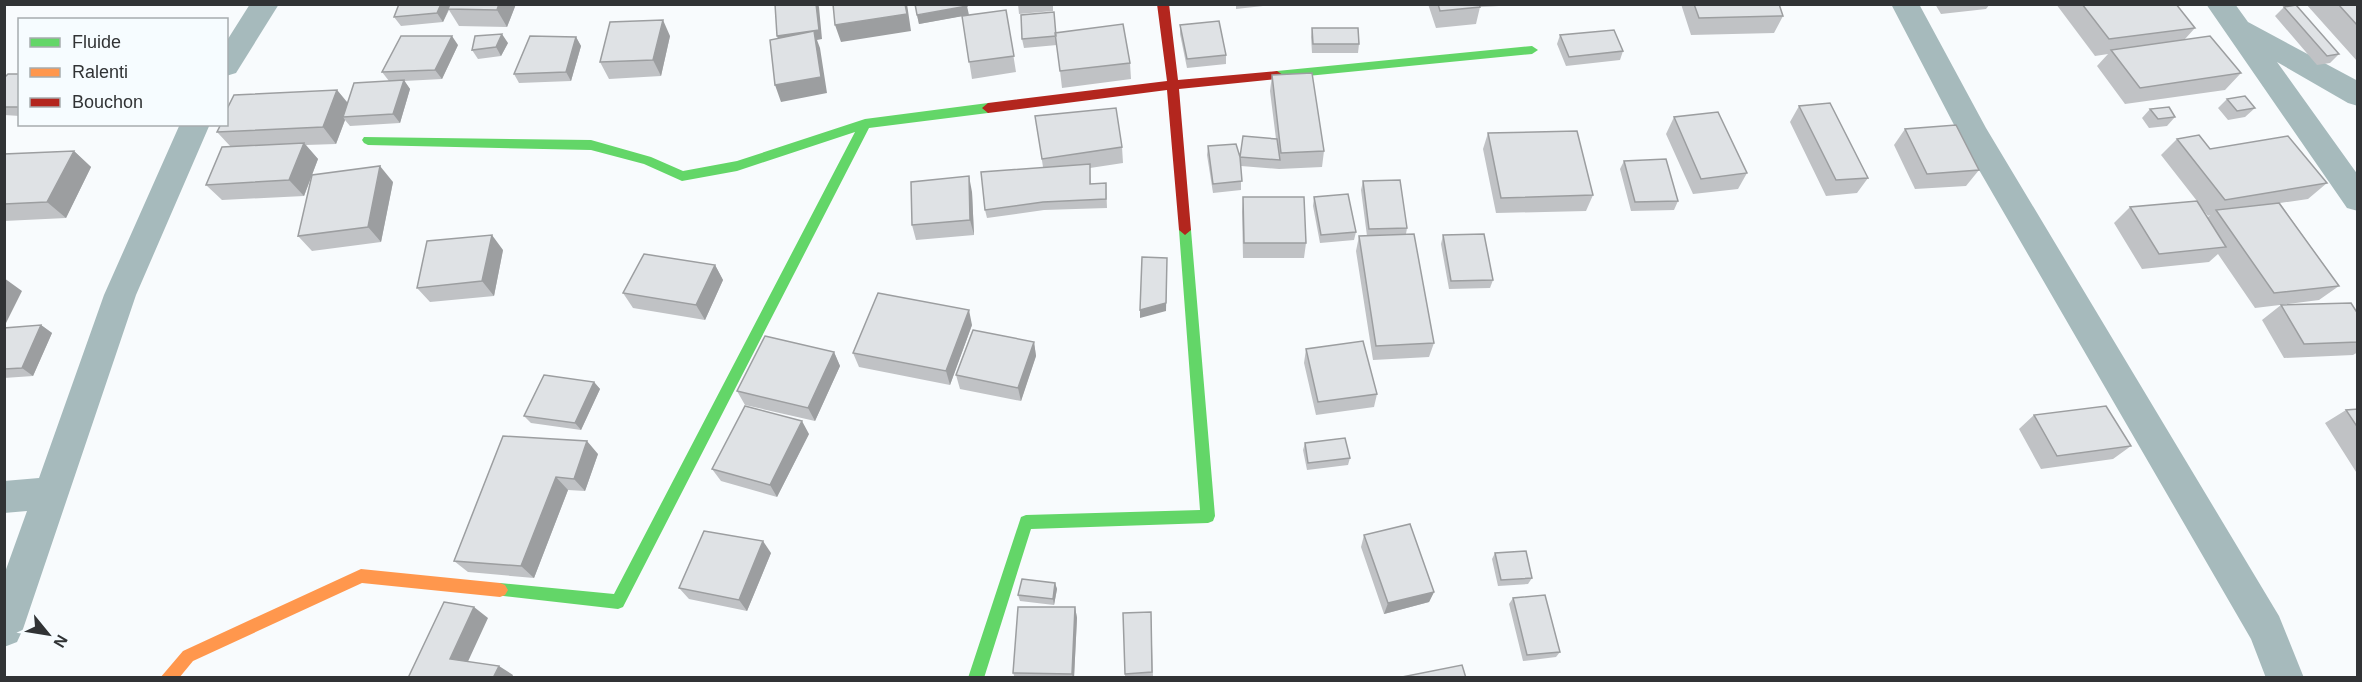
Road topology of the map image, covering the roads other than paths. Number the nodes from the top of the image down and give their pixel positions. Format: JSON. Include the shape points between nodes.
{"nodes":[{"id":1,"x":265,"y":4,"type":"edge"},
{"id":2,"x":1163,"y":4,"type":"edge"},
{"id":3,"x":1905,"y":4,"type":"edge"},
{"id":4,"x":2228,"y":16,"type":"edge"},
{"id":5,"x":1532,"y":50,"type":"dead end"},
{"id":6,"x":228,"y":63,"type":"edge"},
{"id":7,"x":1173,"y":85,"type":"junction"},
{"id":8,"x":2358,"y":95,"type":"edge"},
{"id":9,"x":865,"y":124,"type":"junction"},
{"id":10,"x":194,"y":126,"type":"edge"},
{"id":11,"x":369,"y":140,"type":"dead end"},
{"id":12,"x":2358,"y":199,"type":"edge"},
{"id":13,"x":53,"y":493,"type":"junction"},
{"id":14,"x":4,"y":497,"type":"edge"},
{"id":15,"x":4,"y":629,"type":"edge"},
{"id":16,"x":168,"y":678,"type":"edge"},
{"id":17,"x":976,"y":678,"type":"edge"},
{"id":18,"x":2285,"y":678,"type":"edge"}],
"edges":[{"from":1,"to":6,"type":"street"},
{"from":2,"to":7,"type":"street"},
{"from":3,"to":18,"type":"street","via":[[1975,136],[2266,629]]},
{"from":4,"to":8,"type":"street"},
{"from":4,"to":12,"type":"street"},
{"from":5,"to":7,"type":"street"},
{"from":7,"to":9,"type":"street"},
{"from":7,"to":17,"type":"street","via":[[1208,516],[1026,522]]},
{"from":9,"to":11,"type":"street","via":[[737,166],[682,176],[646,160],[591,145]]},
{"from":9,"to":16,"type":"street","via":[[618,602],[361,576],[188,656]]},
{"from":10,"to":13,"type":"street","via":[[120,295]]},
{"from":13,"to":14,"type":"street"},
{"from":13,"to":15,"type":"street"}]}
